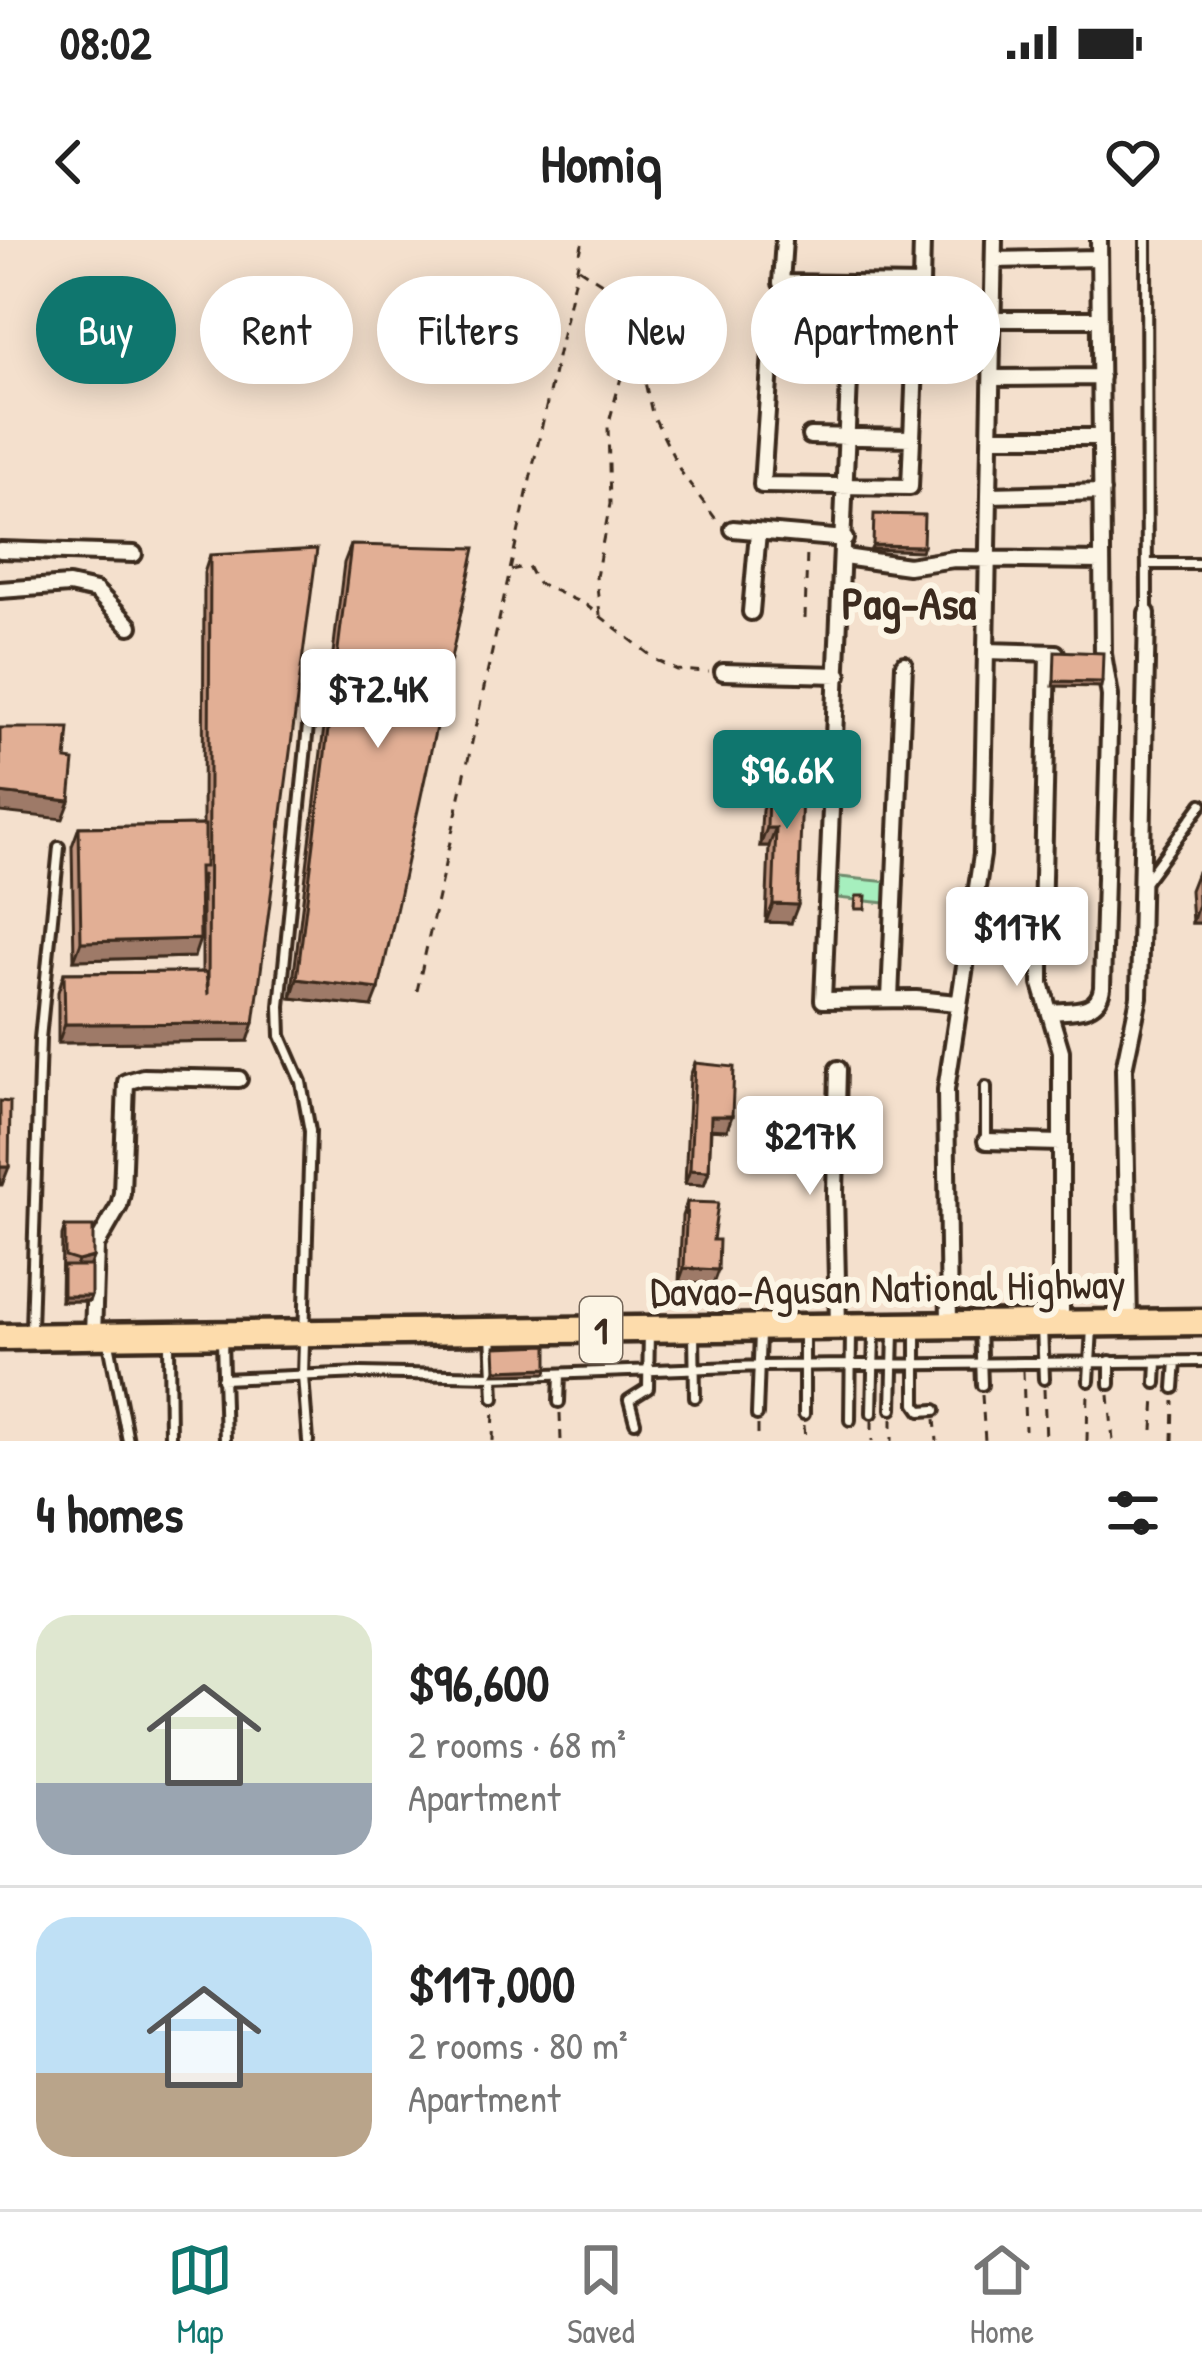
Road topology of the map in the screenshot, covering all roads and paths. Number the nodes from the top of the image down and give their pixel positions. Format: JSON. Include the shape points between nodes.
{"nodes":[{"id":1,"x":583,"y":240,"type":"edge"},
{"id":2,"x":784,"y":240,"type":"edge"},
{"id":3,"x":922,"y":240,"type":"edge"},
{"id":4,"x":994,"y":240,"type":"edge"},
{"id":5,"x":1099,"y":240,"type":"edge"},
{"id":6,"x":1145,"y":240,"type":"edge"},
{"id":7,"x":1099,"y":258,"type":"junction"},
{"id":8,"x":994,"y":260,"type":"junction"},
{"id":9,"x":578,"y":267,"type":"junction"},
{"id":10,"x":592,"y":276,"type":"edge"},
{"id":11,"x":781,"y":276,"type":"edge"},
{"id":12,"x":921,"y":276,"type":"edge"},
{"id":13,"x":994,"y":276,"type":"edge"},
{"id":14,"x":1000,"y":320,"type":"edge"},
{"id":15,"x":1100,"y":320,"type":"junction"},
{"id":16,"x":1101,"y":377,"type":"junction"},
{"id":17,"x":1000,"y":378,"type":"edge"},
{"id":18,"x":619,"y":384,"type":"edge"},
{"id":19,"x":645,"y":384,"type":"edge"},
{"id":20,"x":769,"y":384,"type":"edge"},
{"id":21,"x":850,"y":384,"type":"edge"},
{"id":22,"x":914,"y":384,"type":"edge"},
{"id":23,"x":992,"y":384,"type":"edge"},
{"id":24,"x":810,"y":436,"type":"dead end"},
{"id":25,"x":849,"y":436,"type":"junction"},
{"id":26,"x":991,"y":436,"type":"junction"},
{"id":27,"x":1101,"y":437,"type":"junction"},
{"id":28,"x":912,"y":438,"type":"junction"},
{"id":29,"x":847,"y":486,"type":"junction"},
{"id":30,"x":1102,"y":492,"type":"junction"},
{"id":31,"x":990,"y":495,"type":"junction"},
{"id":32,"x":733,"y":529,"type":"joint"},
{"id":33,"x":758,"y":532,"type":"junction"},
{"id":34,"x":808,"y":537,"type":"junction"},
{"id":35,"x":845,"y":539,"type":"junction"},
{"id":36,"x":0,"y":550,"type":"edge"},
{"id":37,"x":134,"y":554,"type":"dead end"},
{"id":38,"x":844,"y":557,"type":"junction"},
{"id":39,"x":1102,"y":561,"type":"junction"},
{"id":40,"x":988,"y":562,"type":"junction"},
{"id":41,"x":1147,"y":564,"type":"junction"},
{"id":42,"x":1202,"y":564,"type":"edge"},
{"id":43,"x":509,"y":569,"type":"junction"},
{"id":44,"x":0,"y":590,"type":"edge"},
{"id":45,"x":752,"y":612,"type":"dead end"},
{"id":46,"x":1147,"y":614,"type":"joint"},
{"id":47,"x":600,"y":615,"type":"junction"},
{"id":48,"x":805,"y":619,"type":"dead end"},
{"id":49,"x":130,"y":626,"type":"dead end"},
{"id":50,"x":986,"y":651,"type":"junction"},
{"id":51,"x":1048,"y":652,"type":"junction"},
{"id":52,"x":1066,"y":653,"type":"edge"},
{"id":53,"x":1084,"y":654,"type":"edge"},
{"id":54,"x":1103,"y":654,"type":"junction"},
{"id":55,"x":904,"y":664,"type":"dead end"},
{"id":56,"x":723,"y":672,"type":"joint"},
{"id":57,"x":839,"y":675,"type":"junction"},
{"id":58,"x":311,"y":696,"type":"dead end"},
{"id":59,"x":1202,"y":804,"type":"edge"},
{"id":60,"x":59,"y":848,"type":"dead end"},
{"id":61,"x":1144,"y":884,"type":"junction"},
{"id":62,"x":417,"y":991,"type":"dead end"},
{"id":63,"x":890,"y":999,"type":"junction"},
{"id":64,"x":957,"y":1003,"type":"junction"},
{"id":65,"x":1050,"y":1012,"type":"junction"},
{"id":66,"x":838,"y":1070,"type":"dead end"},
{"id":67,"x":239,"y":1079,"type":"dead end"},
{"id":68,"x":986,"y":1087,"type":"dead end"},
{"id":69,"x":986,"y":1141,"type":"joint"},
{"id":70,"x":1061,"y":1143,"type":"junction"},
{"id":71,"x":1129,"y":1322,"type":"junction"},
{"id":72,"x":1202,"y":1322,"type":"edge"},
{"id":73,"x":980,"y":1323,"type":"junction"},
{"id":74,"x":1052,"y":1323,"type":"junction"},
{"id":75,"x":1092,"y":1323,"type":"junction"},
{"id":76,"x":949,"y":1324,"type":"junction"},
{"id":77,"x":875,"y":1325,"type":"junction"},
{"id":78,"x":804,"y":1326,"type":"junction"},
{"id":79,"x":760,"y":1327,"type":"junction"},
{"id":80,"x":694,"y":1328,"type":"junction"},
{"id":81,"x":649,"y":1330,"type":"junction"},
{"id":82,"x":491,"y":1331,"type":"junction"},
{"id":83,"x":304,"y":1332,"type":"junction"},
{"id":84,"x":169,"y":1334,"type":"junction"},
{"id":85,"x":222,"y":1334,"type":"junction"},
{"id":86,"x":100,"y":1335,"type":"junction"},
{"id":87,"x":0,"y":1337,"type":"edge"},
{"id":88,"x":30,"y":1337,"type":"junction"},
{"id":89,"x":1091,"y":1360,"type":"junction"},
{"id":90,"x":1043,"y":1361,"type":"junction"},
{"id":91,"x":1111,"y":1361,"type":"junction"},
{"id":92,"x":1176,"y":1361,"type":"junction"},
{"id":93,"x":1202,"y":1361,"type":"edge"},
{"id":94,"x":981,"y":1362,"type":"junction"},
{"id":95,"x":1157,"y":1362,"type":"junction"},
{"id":96,"x":851,"y":1365,"type":"junction"},
{"id":97,"x":873,"y":1365,"type":"junction"},
{"id":98,"x":892,"y":1365,"type":"junction"},
{"id":99,"x":916,"y":1365,"type":"junction"},
{"id":100,"x":762,"y":1366,"type":"junction"},
{"id":101,"x":804,"y":1366,"type":"junction"},
{"id":102,"x":1023,"y":1366,"type":"dead end"},
{"id":103,"x":650,"y":1369,"type":"junction"},
{"id":104,"x":695,"y":1369,"type":"junction"},
{"id":105,"x":560,"y":1374,"type":"junction"},
{"id":106,"x":303,"y":1376,"type":"junction"},
{"id":107,"x":494,"y":1376,"type":"junction"},
{"id":108,"x":222,"y":1379,"type":"junction"},
{"id":109,"x":1044,"y":1379,"type":"joint"},
{"id":110,"x":1088,"y":1381,"type":"joint"},
{"id":111,"x":1156,"y":1383,"type":"joint"},
{"id":112,"x":1110,"y":1384,"type":"joint"},
{"id":113,"x":982,"y":1385,"type":"joint"},
{"id":114,"x":1174,"y":1388,"type":"joint"},
{"id":115,"x":695,"y":1397,"type":"dead end"},
{"id":116,"x":494,"y":1398,"type":"joint"},
{"id":117,"x":559,"y":1402,"type":"joint"},
{"id":118,"x":892,"y":1408,"type":"joint"},
{"id":119,"x":935,"y":1410,"type":"joint"},
{"id":120,"x":872,"y":1413,"type":"joint"},
{"id":121,"x":804,"y":1414,"type":"joint"},
{"id":122,"x":758,"y":1415,"type":"joint"},
{"id":123,"x":850,"y":1420,"type":"dead end"},
{"id":124,"x":634,"y":1422,"type":"dead end"},
{"id":125,"x":1025,"y":1430,"type":"dead end"},
{"id":126,"x":1153,"y":1430,"type":"dead end"},
{"id":127,"x":128,"y":1441,"type":"edge"},
{"id":128,"x":170,"y":1441,"type":"edge"},
{"id":129,"x":225,"y":1441,"type":"edge"},
{"id":130,"x":308,"y":1441,"type":"edge"},
{"id":131,"x":493,"y":1441,"type":"edge"},
{"id":132,"x":561,"y":1441,"type":"edge"},
{"id":133,"x":758,"y":1441,"type":"edge"},
{"id":134,"x":805,"y":1441,"type":"edge"},
{"id":135,"x":872,"y":1441,"type":"edge"},
{"id":136,"x":892,"y":1441,"type":"edge"},
{"id":137,"x":938,"y":1441,"type":"edge"},
{"id":138,"x":985,"y":1441,"type":"edge"},
{"id":139,"x":1046,"y":1441,"type":"edge"},
{"id":140,"x":1087,"y":1441,"type":"edge"},
{"id":141,"x":1113,"y":1441,"type":"edge"},
{"id":142,"x":1173,"y":1441,"type":"edge"}],
"edges":[{"from":1,"to":9,"type":"path"},
{"from":2,"to":11,"type":"street"},
{"from":3,"to":12,"type":"street"},
{"from":4,"to":8,"type":"street"},
{"from":5,"to":7,"type":"street"},
{"from":6,"to":41,"type":"lane"},
{"from":7,"to":8,"type":"street"},
{"from":7,"to":15,"type":"street"},
{"from":8,"to":13,"type":"street"},
{"from":9,"to":10,"type":"path"},
{"from":9,"to":43,"type":"path"},
{"from":14,"to":15,"type":"street"},
{"from":15,"to":16,"type":"street"},
{"from":16,"to":17,"type":"street"},
{"from":16,"to":27,"type":"street"},
{"from":18,"to":47,"type":"path","via":[[608,426]]},
{"from":19,"to":32,"type":"path","via":[[664,440],[707,509]]},
{"from":20,"to":29,"type":"street","via":[[762,485]]},
{"from":21,"to":25,"type":"street"},
{"from":22,"to":28,"type":"street"},
{"from":23,"to":26,"type":"street"},
{"from":24,"to":25,"type":"street"},
{"from":25,"to":28,"type":"street"},
{"from":25,"to":29,"type":"street"},
{"from":26,"to":27,"type":"street"},
{"from":26,"to":31,"type":"street"},
{"from":27,"to":30,"type":"street"},
{"from":28,"to":29,"type":"street","via":[[910,487]]},
{"from":29,"to":35,"type":"street"},
{"from":30,"to":31,"type":"street"},
{"from":30,"to":39,"type":"street"},
{"from":31,"to":40,"type":"street"},
{"from":32,"to":33,"type":"street"},
{"from":33,"to":34,"type":"street"},
{"from":33,"to":45,"type":"street"},
{"from":34,"to":35,"type":"street"},
{"from":34,"to":48,"type":"path"},
{"from":35,"to":38,"type":"street"},
{"from":36,"to":37,"type":"street"},
{"from":38,"to":40,"type":"street","via":[[908,566]]},
{"from":38,"to":57,"type":"street"},
{"from":39,"to":40,"type":"street"},
{"from":39,"to":54,"type":"street"},
{"from":40,"to":50,"type":"street"},
{"from":41,"to":42,"type":"lane"},
{"from":41,"to":46,"type":"lane"},
{"from":43,"to":47,"type":"path","via":[[528,566],[538,584]]},
{"from":43,"to":62,"type":"path"},
{"from":44,"to":49,"type":"street","via":[[96,591]]},
{"from":46,"to":61,"type":"street"},
{"from":47,"to":56,"type":"path","via":[[677,670]]},
{"from":50,"to":51,"type":"street"},
{"from":50,"to":64,"type":"street","via":[[981,884]]},
{"from":51,"to":52,"type":"street"},
{"from":51,"to":65,"type":"street","via":[[1040,968]]},
{"from":53,"to":54,"type":"street"},
{"from":54,"to":65,"type":"street","via":[[1110,722],[1102,988],[1090,1007]]},
{"from":55,"to":63,"type":"street"},
{"from":56,"to":57,"type":"street"},
{"from":57,"to":63,"type":"street","via":[[824,1000]]},
{"from":58,"to":83,"type":"lane","via":[[280,1006],[281,1036],[309,1119]]},
{"from":59,"to":61,"type":"lane"},
{"from":60,"to":88,"type":"lane","via":[[40,1040]]},
{"from":61,"to":71,"type":"street","via":[[1138,1010],[1124,1070]]},
{"from":63,"to":64,"type":"street"},
{"from":64,"to":76,"type":"street","via":[[946,1090]]},
{"from":65,"to":70,"type":"street","via":[[1061,1051]]},
{"from":66,"to":77,"type":"street","via":[[835,1212]]},
{"from":67,"to":86,"type":"street","via":[[126,1082],[122,1192],[96,1246]]},
{"from":68,"to":69,"type":"lane"},
{"from":69,"to":70,"type":"street"},
{"from":70,"to":74,"type":"street"},
{"from":71,"to":72,"type":"highway","name":"Davao-Agusan National Highway","number":"1"},
{"from":71,"to":75,"type":"highway","name":"Davao-Agusan National Highway","number":"1"},
{"from":73,"to":74,"type":"highway","name":"Davao-Agusan National Highway","number":"1"},
{"from":73,"to":76,"type":"highway","name":"Davao-Agusan National Highway","number":"1"},
{"from":73,"to":94,"type":"lane"},
{"from":74,"to":75,"type":"highway","name":"Davao-Agusan National Highway","number":"1"},
{"from":74,"to":90,"type":"lane"},
{"from":75,"to":89,"type":"lane"},
{"from":76,"to":77,"type":"highway","name":"Davao-Agusan National Highway","number":"1"},
{"from":77,"to":78,"type":"highway","name":"Davao-Agusan National Highway","number":"1"},
{"from":77,"to":96,"type":"lane"},
{"from":77,"to":97,"type":"lane"},
{"from":77,"to":98,"type":"lane"},
{"from":77,"to":99,"type":"lane"},
{"from":78,"to":79,"type":"highway","name":"Davao-Agusan National Highway","number":"1"},
{"from":78,"to":101,"type":"lane"},
{"from":79,"to":80,"type":"highway","name":"Davao-Agusan National Highway","number":"1"},
{"from":79,"to":100,"type":"lane"},
{"from":80,"to":81,"type":"highway","name":"Davao-Agusan National Highway","number":"1"},
{"from":80,"to":104,"type":"lane"},
{"from":81,"to":82,"type":"highway","name":"Davao-Agusan National Highway","number":"1"},
{"from":81,"to":103,"type":"lane"},
{"from":82,"to":83,"type":"highway","name":"Davao-Agusan National Highway","number":"1"},
{"from":82,"to":107,"type":"lane"},
{"from":83,"to":85,"type":"highway","name":"Davao-Agusan National Highway","number":"1"},
{"from":83,"to":106,"type":"lane"},
{"from":84,"to":85,"type":"highway","name":"Davao-Agusan National Highway","number":"1"},
{"from":84,"to":86,"type":"highway","name":"Davao-Agusan National Highway","number":"1"},
{"from":84,"to":128,"type":"lane"},
{"from":85,"to":108,"type":"lane"},
{"from":86,"to":88,"type":"highway","name":"Davao-Agusan National Highway","number":"1"},
{"from":86,"to":127,"type":"lane"},
{"from":87,"to":88,"type":"highway","name":"Davao-Agusan National Highway","number":"1"},
{"from":89,"to":90,"type":"lane"},
{"from":89,"to":91,"type":"lane"},
{"from":89,"to":110,"type":"lane"},
{"from":90,"to":94,"type":"lane"},
{"from":90,"to":109,"type":"lane"},
{"from":91,"to":95,"type":"lane"},
{"from":91,"to":112,"type":"lane"},
{"from":92,"to":93,"type":"lane"},
{"from":92,"to":95,"type":"lane"},
{"from":92,"to":114,"type":"lane"},
{"from":94,"to":99,"type":"lane"},
{"from":94,"to":113,"type":"lane"},
{"from":95,"to":111,"type":"lane"},
{"from":96,"to":97,"type":"lane"},
{"from":96,"to":101,"type":"lane"},
{"from":96,"to":123,"type":"lane"},
{"from":97,"to":98,"type":"lane"},
{"from":97,"to":120,"type":"lane"},
{"from":98,"to":99,"type":"lane"},
{"from":98,"to":118,"type":"lane"},
{"from":99,"to":119,"type":"lane","via":[[917,1408]]},
{"from":100,"to":101,"type":"lane"},
{"from":100,"to":104,"type":"lane"},
{"from":100,"to":122,"type":"lane"},
{"from":101,"to":121,"type":"lane"},
{"from":102,"to":125,"type":"path"},
{"from":103,"to":104,"type":"lane"},
{"from":103,"to":105,"type":"lane"},
{"from":103,"to":124,"type":"lane","via":[[647,1392],[629,1397]]},
{"from":104,"to":115,"type":"lane"},
{"from":105,"to":107,"type":"lane"},
{"from":105,"to":117,"type":"lane"},
{"from":106,"to":107,"type":"lane"},
{"from":106,"to":108,"type":"lane"},
{"from":106,"to":130,"type":"lane"},
{"from":107,"to":116,"type":"lane"},
{"from":108,"to":129,"type":"lane"},
{"from":109,"to":139,"type":"path"},
{"from":110,"to":140,"type":"path"},
{"from":111,"to":126,"type":"path"},
{"from":112,"to":141,"type":"path"},
{"from":113,"to":138,"type":"path"},
{"from":114,"to":142,"type":"path"},
{"from":116,"to":131,"type":"path"},
{"from":117,"to":132,"type":"path"},
{"from":118,"to":136,"type":"path"},
{"from":119,"to":137,"type":"path"},
{"from":120,"to":135,"type":"path"},
{"from":121,"to":134,"type":"path"},
{"from":122,"to":133,"type":"path"}]}
